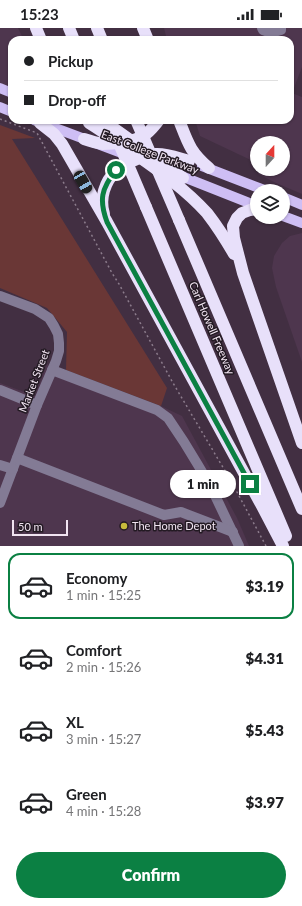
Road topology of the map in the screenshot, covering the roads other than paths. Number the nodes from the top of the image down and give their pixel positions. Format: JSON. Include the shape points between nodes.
{"nodes":[{"id":1,"x":262,"y":28,"type":"edge"},
{"id":2,"x":281,"y":28,"type":"edge"},
{"id":3,"x":41,"y":124,"type":"edge"},
{"id":4,"x":45,"y":124,"type":"edge"},
{"id":5,"x":89,"y":124,"type":"edge"},
{"id":6,"x":106,"y":124,"type":"edge"},
{"id":7,"x":111,"y":124,"type":"edge"},
{"id":8,"x":138,"y":124,"type":"edge"},
{"id":9,"x":156,"y":124,"type":"edge"},
{"id":10,"x":181,"y":124,"type":"edge"},
{"id":11,"x":84,"y":139,"type":"junction"},
{"id":12,"x":125,"y":141,"type":"junction"},
{"id":13,"x":144,"y":159,"type":"junction"},
{"id":14,"x":189,"y":161,"type":"junction"},
{"id":15,"x":209,"y":168,"type":"junction"},
{"id":16,"x":183,"y":178,"type":"joint"},
{"id":17,"x":250,"y":184,"type":"edge"},
{"id":18,"x":290,"y":200,"type":"edge"},
{"id":19,"x":250,"y":204,"type":"edge"},
{"id":20,"x":302,"y":205,"type":"edge"},
{"id":21,"x":250,"y":210,"type":"edge"},
{"id":22,"x":290,"y":219,"type":"edge"},
{"id":23,"x":107,"y":222,"type":"junction"},
{"id":24,"x":302,"y":223,"type":"edge"},
{"id":25,"x":243,"y":273,"type":"junction"},
{"id":26,"x":0,"y":296,"type":"edge"},
{"id":27,"x":52,"y":370,"type":"junction"},
{"id":28,"x":0,"y":390,"type":"edge"},
{"id":29,"x":37,"y":405,"type":"junction"},
{"id":30,"x":302,"y":443,"type":"edge"},
{"id":31,"x":17,"y":458,"type":"junction"},
{"id":32,"x":0,"y":465,"type":"edge"},
{"id":33,"x":13,"y":470,"type":"junction"},
{"id":34,"x":0,"y":503,"type":"edge"},
{"id":35,"x":302,"y":509,"type":"edge"},
{"id":36,"x":233,"y":532,"type":"junction"},
{"id":37,"x":239,"y":546,"type":"edge"},
{"id":38,"x":283,"y":546,"type":"edge"},
{"id":39,"x":290,"y":546,"type":"edge"}],
"edges":[{"from":1,"to":2,"type":"street","via":[[271,33]]},
{"from":3,"to":23,"type":"highway","via":[[62,144]]},
{"from":4,"to":11,"type":"main road","name":"East College Parkway"},
{"from":5,"to":12,"type":"highway"},
{"from":6,"to":12,"type":"highway"},
{"from":7,"to":39,"type":"highway","name":"Carl Howell Freeway","bridge":true},
{"from":8,"to":35,"type":"highway","name":"Carl Howell Freeway","bridge":true},
{"from":9,"to":12,"type":"highway","via":[[142,137]]},
{"from":10,"to":15,"type":"highway","via":[[190,147]]},
{"from":11,"to":12,"type":"highway","via":[[101,144]]},
{"from":11,"to":13,"type":"main road","name":"East College Parkway"},
{"from":12,"to":13,"type":"highway"},
{"from":12,"to":14,"type":"main road","name":"East College Parkway"},
{"from":13,"to":14,"type":"highway","via":[[155,154]]},
{"from":13,"to":16,"type":"highway"},
{"from":13,"to":23,"type":"highway","via":[[126,163],[109,179],[102,198]]},
{"from":13,"to":25,"type":"highway","via":[[182,189],[207,214],[222,233]]},
{"from":14,"to":15,"type":"main road","name":"East College Parkway"},
{"from":15,"to":17,"type":"main road","name":"East College Parkway"},
{"from":16,"to":19,"type":"main road","name":"East College Parkway"},
{"from":18,"to":20,"type":"main road"},
{"from":21,"to":25,"type":"highway","via":[[237,218],[233,232]]},
{"from":22,"to":24,"type":"main road"},
{"from":23,"to":38,"type":"highway"},
{"from":25,"to":30,"type":"highway"},
{"from":26,"to":27,"type":"street","name":"Market Street","via":[[35,309],[54,326],[58,334],[59,351]]},
{"from":27,"to":29,"type":"street","name":"Market Street"},
{"from":27,"to":36,"type":"street","via":[[156,410],[168,418],[212,489]]},
{"from":28,"to":29,"type":"street"},
{"from":29,"to":31,"type":"street","name":"Market Street"},
{"from":31,"to":33,"type":"street","name":"Market Street"},
{"from":31,"to":36,"type":"street","via":[[164,514],[180,512]]},
{"from":32,"to":33,"type":"street"},
{"from":33,"to":34,"type":"street","name":"Market Street"},
{"from":36,"to":37,"type":"street"}]}
